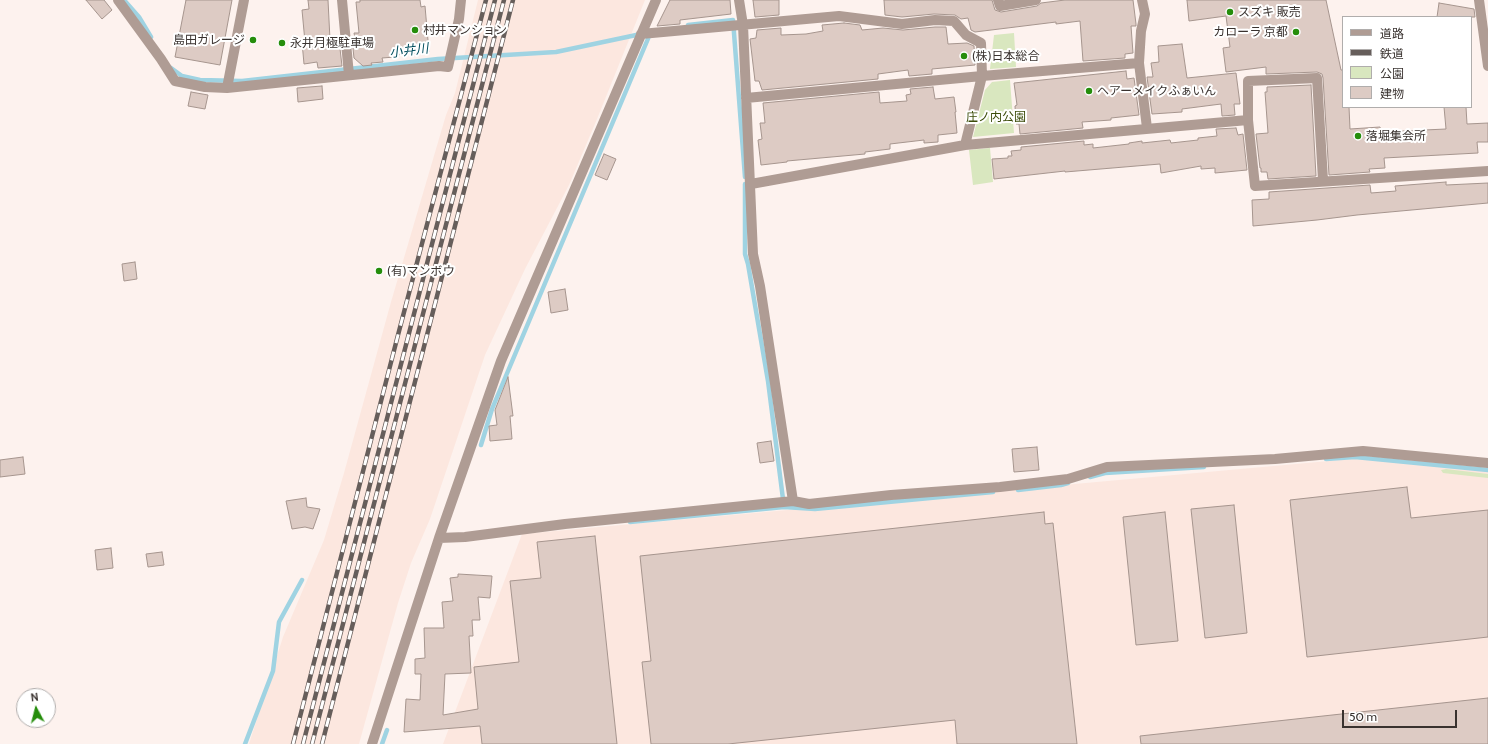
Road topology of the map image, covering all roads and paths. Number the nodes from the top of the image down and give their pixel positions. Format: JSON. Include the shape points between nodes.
{"nodes":[{"id":1,"x":118,"y":0,"type":"edge"},
{"id":2,"x":244,"y":0,"type":"edge"},
{"id":3,"x":342,"y":0,"type":"edge"},
{"id":4,"x":461,"y":0,"type":"edge"},
{"id":5,"x":656,"y":0,"type":"edge"},
{"id":6,"x":739,"y":0,"type":"edge"},
{"id":7,"x":998,"y":0,"type":"edge"},
{"id":8,"x":1036,"y":0,"type":"edge"},
{"id":9,"x":1142,"y":0,"type":"edge"},
{"id":10,"x":1479,"y":0,"type":"edge"},
{"id":11,"x":743,"y":25,"type":"junction"},
{"id":12,"x":641,"y":34,"type":"junction"},
{"id":13,"x":1139,"y":63,"type":"junction"},
{"id":14,"x":1488,"y":66,"type":"edge"},
{"id":15,"x":349,"y":75,"type":"junction"},
{"id":16,"x":982,"y":76,"type":"junction"},
{"id":17,"x":227,"y":88,"type":"junction"},
{"id":18,"x":746,"y":98,"type":"junction"},
{"id":19,"x":1248,"y":120,"type":"junction"},
{"id":20,"x":1147,"y":128,"type":"junction"},
{"id":21,"x":965,"y":145,"type":"junction"},
{"id":22,"x":1488,"y":171,"type":"edge"},
{"id":23,"x":1323,"y":180,"type":"junction"},
{"id":24,"x":751,"y":184,"type":"junction"},
{"id":25,"x":1488,"y":463,"type":"edge"},
{"id":26,"x":793,"y":501,"type":"junction"},
{"id":27,"x":439,"y":538,"type":"junction"},
{"id":28,"x":372,"y":744,"type":"edge"}],
"edges":[{"from":1,"to":17,"type":"street","via":[[162,59],[175,81],[205,88]]},
{"from":2,"to":17,"type":"street"},
{"from":3,"to":15,"type":"street"},
{"from":4,"to":15,"type":"street","via":[[448,67]]},
{"from":5,"to":12,"type":"street"},
{"from":6,"to":11,"type":"street"},
{"from":7,"to":8,"type":"street","via":[[1000,6]]},
{"from":9,"to":13,"type":"street","via":[[1145,14]]},
{"from":10,"to":14,"type":"street"},
{"from":11,"to":12,"type":"street"},
{"from":11,"to":16,"type":"street","via":[[839,16],[902,24],[935,20],[954,21],[966,35],[981,43]]},
{"from":11,"to":18,"type":"street"},
{"from":12,"to":27,"type":"street","via":[[500,361]]},
{"from":13,"to":16,"type":"street"},
{"from":13,"to":20,"type":"street"},
{"from":15,"to":17,"type":"street"},
{"from":16,"to":18,"type":"street"},
{"from":16,"to":21,"type":"street"},
{"from":18,"to":24,"type":"street"},
{"from":19,"to":20,"type":"street"},
{"from":19,"to":23,"type":"street","via":[[1255,186]]},
{"from":19,"to":23,"type":"street","via":[[1248,80],[1317,78]]},
{"from":20,"to":21,"type":"street"},
{"from":21,"to":24,"type":"street"},
{"from":22,"to":23,"type":"street"},
{"from":24,"to":26,"type":"street","via":[[753,254]]},
{"from":25,"to":26,"type":"street","via":[[1363,451],[1275,459],[1107,467],[1068,479],[1000,487],[809,504]]},
{"from":26,"to":27,"type":"street"},
{"from":27,"to":28,"type":"street"}]}
